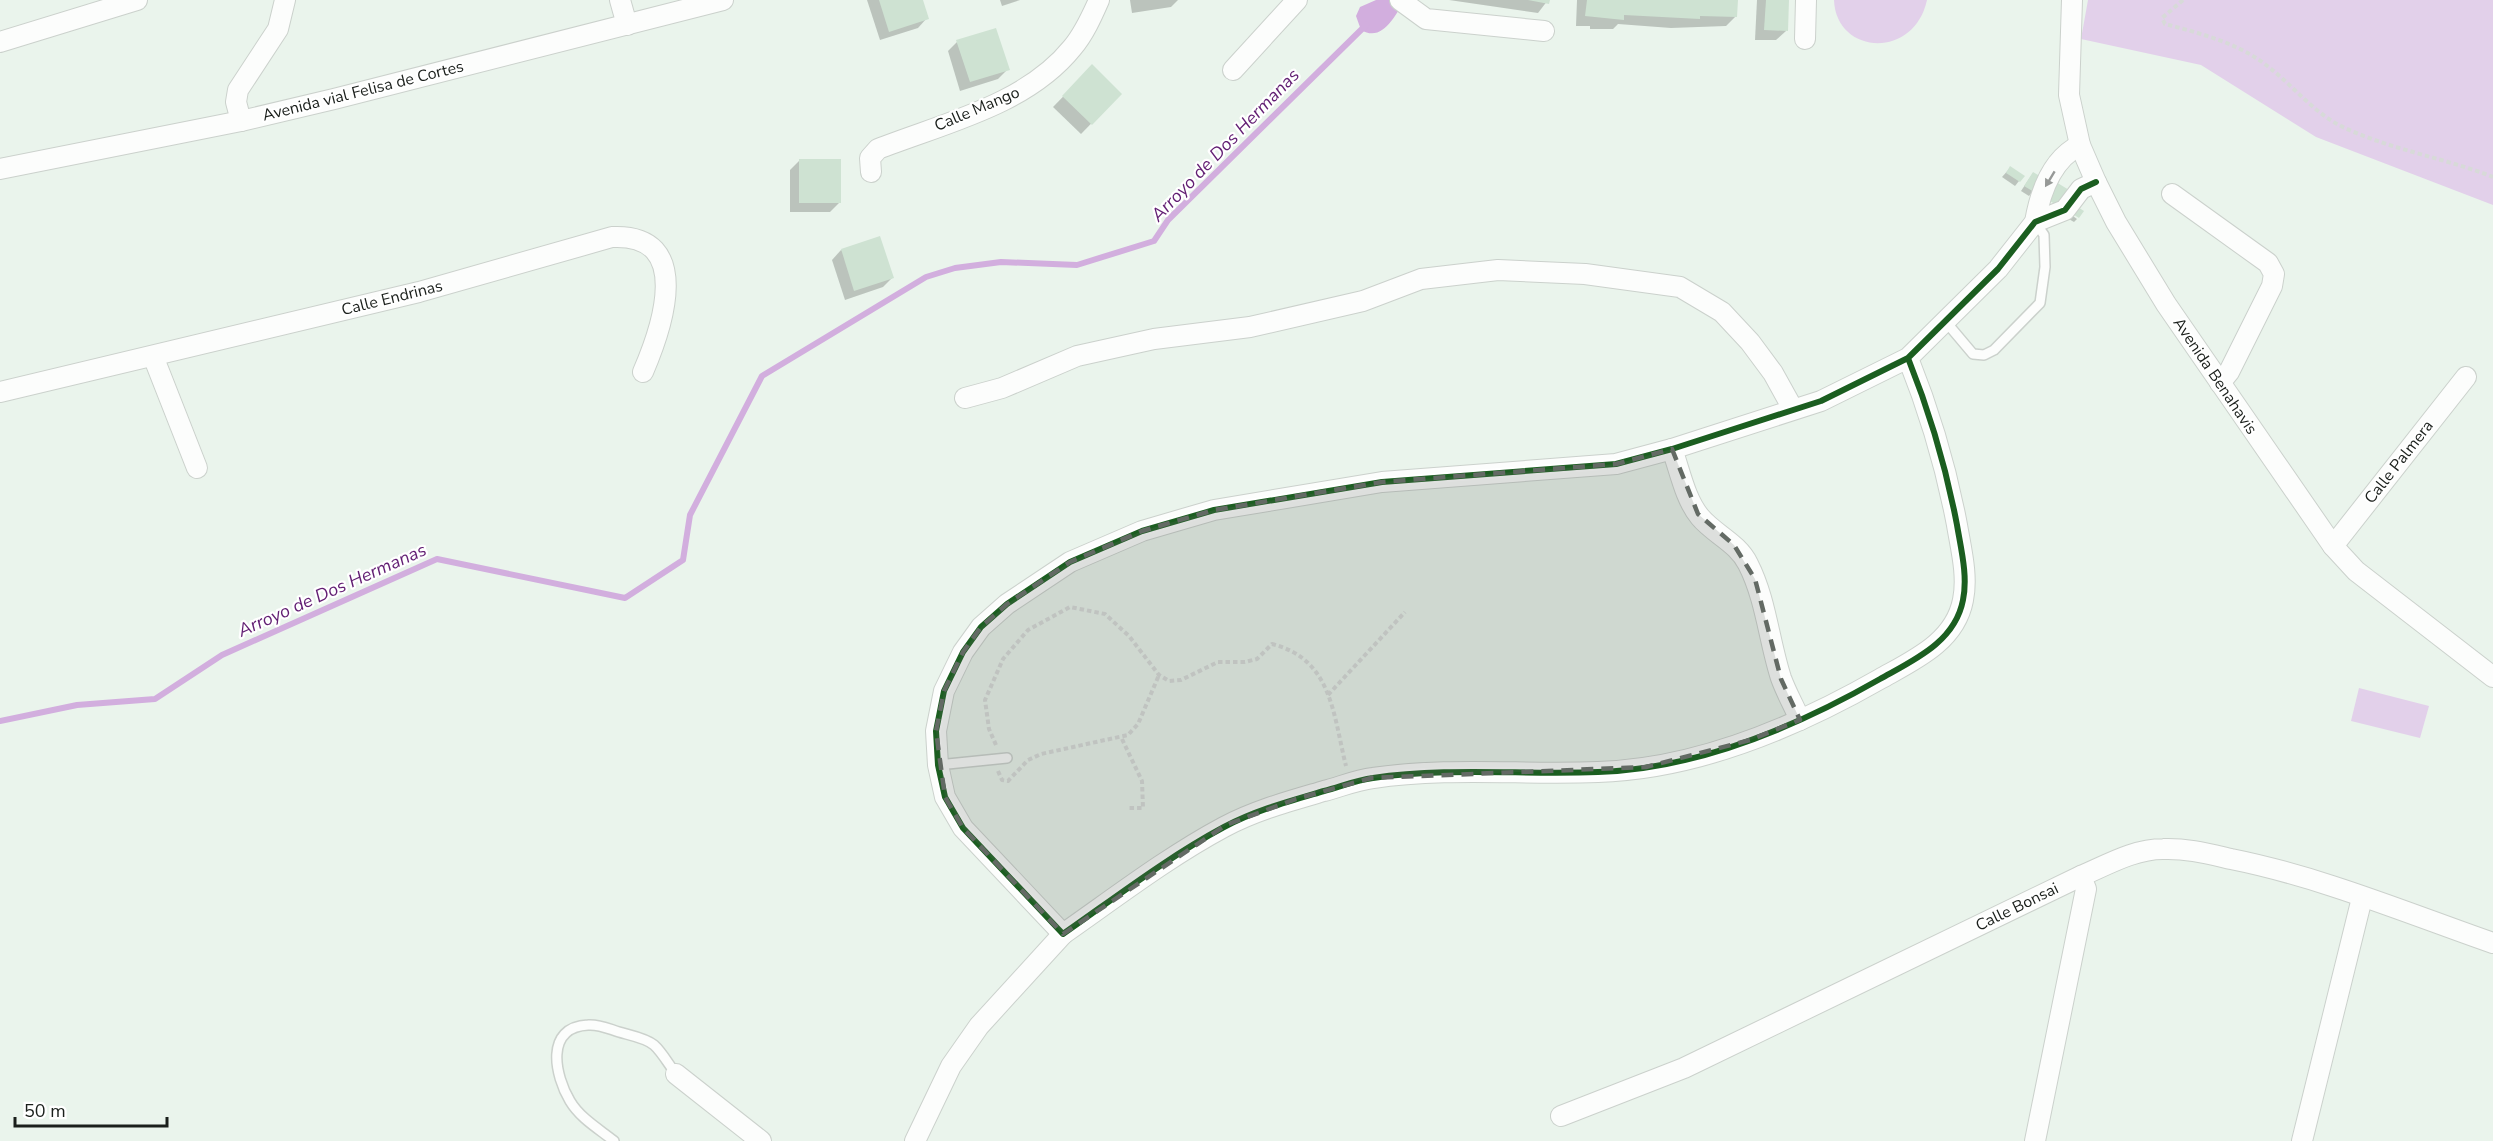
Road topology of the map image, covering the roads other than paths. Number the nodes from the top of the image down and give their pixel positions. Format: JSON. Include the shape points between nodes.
{"nodes":[{"id":1,"x":137,"y":0,"type":"edge"},
{"id":2,"x":285,"y":0,"type":"edge"},
{"id":3,"x":620,"y":0,"type":"edge"},
{"id":4,"x":723,"y":0,"type":"edge"},
{"id":5,"x":1099,"y":0,"type":"edge"},
{"id":6,"x":1297,"y":0,"type":"edge"},
{"id":7,"x":1806,"y":0,"type":"edge"},
{"id":8,"x":2072,"y":0,"type":"edge"},
{"id":9,"x":1403,"y":3,"type":"edge"},
{"id":10,"x":627,"y":25,"type":"junction"},
{"id":11,"x":1544,"y":31,"type":"dead end"},
{"id":12,"x":1805,"y":39,"type":"dead end"},
{"id":13,"x":0,"y":42,"type":"edge"},
{"id":14,"x":1233,"y":70,"type":"dead end"},
{"id":15,"x":241,"y":121,"type":"junction"},
{"id":16,"x":2080,"y":145,"type":"junction"},
{"id":17,"x":0,"y":169,"type":"edge"},
{"id":18,"x":871,"y":172,"type":"dead end"},
{"id":19,"x":2097,"y":182,"type":"junction"},
{"id":20,"x":2172,"y":194,"type":"dead end"},
{"id":21,"x":2035,"y":222,"type":"junction"},
{"id":22,"x":1946,"y":322,"type":"junction"},
{"id":23,"x":153,"y":356,"type":"junction"},
{"id":24,"x":1908,"y":358,"type":"junction"},
{"id":25,"x":643,"y":372,"type":"dead end"},
{"id":26,"x":2466,"y":377,"type":"dead end"},
{"id":27,"x":2220,"y":384,"type":"junction"},
{"id":28,"x":0,"y":392,"type":"edge"},
{"id":29,"x":965,"y":398,"type":"dead end"},
{"id":30,"x":1793,"y":409,"type":"junction"},
{"id":31,"x":1672,"y":449,"type":"junction"},
{"id":32,"x":197,"y":468,"type":"dead end"},
{"id":33,"x":2333,"y":546,"type":"junction"},
{"id":34,"x":2493,"y":677,"type":"edge"},
{"id":35,"x":1800,"y":720,"type":"junction"},
{"id":36,"x":1007,"y":758,"type":"road end"},
{"id":37,"x":938,"y":765,"type":"junction"},
{"id":38,"x":2081,"y":876,"type":"junction"},
{"id":39,"x":2362,"y":898,"type":"junction"},
{"id":40,"x":1063,"y":934,"type":"junction"},
{"id":41,"x":2493,"y":944,"type":"edge"},
{"id":42,"x":676,"y":1074,"type":"joint"},
{"id":43,"x":1561,"y":1116,"type":"dead end"},
{"id":44,"x":614,"y":1141,"type":"edge"},
{"id":45,"x":761,"y":1141,"type":"edge"},
{"id":46,"x":915,"y":1141,"type":"edge"},
{"id":47,"x":2035,"y":1141,"type":"edge"},
{"id":48,"x":2302,"y":1141,"type":"edge"}],
"edges":[{"from":1,"to":13,"type":"street"},
{"from":2,"to":15,"type":"street","via":[[278,29],[238,90],[236,102]]},
{"from":3,"to":10,"type":"street"},
{"from":4,"to":10,"type":"street","name":"Avenida vial Felisa de Cortes"},
{"from":5,"to":18,"type":"street","name":"Calle Mango","via":[[1073,48],[1050,71],[1011,96],[878,149],[870,158]]},
{"from":6,"to":14,"type":"street"},
{"from":7,"to":12,"type":"street"},
{"from":8,"to":16,"type":"street","name":"Avenida Benahavis","via":[[2069,95]]},
{"from":9,"to":11,"type":"street","via":[[1426,19]]},
{"from":10,"to":15,"type":"street","name":"Avenida vial Felisa de Cortes"},
{"from":15,"to":17,"type":"street","name":"Avenida vial Felisa de Cortes"},
{"from":16,"to":19,"type":"street","name":"Avenida Benahavis"},
{"from":16,"to":21,"type":"street","one_way":true,"via":[[2066,152],[2040,195]]},
{"from":19,"to":21,"type":"street","via":[[2081,189],[2065,210]]},
{"from":19,"to":27,"type":"street","name":"Avenida Benahavis","via":[[2116,222]]},
{"from":20,"to":27,"type":"street","via":[[2268,263],[2274,274],[2272,286]]},
{"from":21,"to":22,"type":"street","via":[[1998,269]]},
{"from":21,"to":22,"type":"lane","via":[[2044,235],[2040,303],[1994,350],[1984,355],[1972,354]]},
{"from":22,"to":24,"type":"street"},
{"from":23,"to":25,"type":"street","name":"Calle Endrinas","via":[[419,292],[624,236],[651,247],[665,271],[664,312]]},
{"from":23,"to":28,"type":"street","name":"Calle Endrinas"},
{"from":23,"to":32,"type":"street"},
{"from":24,"to":30,"type":"street","via":[[1850,389]]},
{"from":24,"to":35,"type":"street","via":[[1927,404],[1945,466],[1964,566],[1964,600],[1941,642],[1850,696]]},
{"from":26,"to":33,"type":"street","name":"Calle Palmera"},
{"from":27,"to":33,"type":"street","name":"Avenida Benahavis"},
{"from":29,"to":30,"type":"street","via":[[1002,388],[1077,356],[1154,339],[1250,327],[1363,301],[1421,279],[1498,270],[1585,274],[1680,287],[1722,312],[1773,374]]},
{"from":30,"to":31,"type":"street"},
{"from":31,"to":35,"type":"street","via":[[1698,514],[1747,560],[1781,679]]},
{"from":31,"to":37,"type":"street","via":[[1595,466],[1382,482],[1294,496],[1214,510],[1103,547],[1041,581],[981,627],[963,652],[944,691],[936,730]]},
{"from":33,"to":34,"type":"street","name":"Avenida Benahavis","via":[[2356,571]]},
{"from":35,"to":40,"type":"street","via":[[1699,756],[1646,767],[1601,772],[1371,778],[1265,808],[1226,825],[1176,856]]},
{"from":36,"to":37,"type":"lane"},
{"from":37,"to":40,"type":"street","via":[[945,797],[963,828]]},
{"from":38,"to":39,"type":"street","name":"Calle Bonsai","via":[[2134,853],[2186,850],[2259,864]]},
{"from":38,"to":43,"type":"street","name":"Calle Bonsai","via":[[1684,1068]]},
{"from":38,"to":47,"type":"street","via":[[2086,889]]},
{"from":39,"to":41,"type":"street","name":"Calle Bonsai"},
{"from":39,"to":48,"type":"street"},
{"from":40,"to":46,"type":"street","via":[[979,1026],[951,1066]]},
{"from":42,"to":44,"type":"lane","via":[[653,1043],[598,1026],[576,1027],[567,1034],[556,1053],[555,1064],[570,1102]]},
{"from":42,"to":45,"type":"street"}]}
